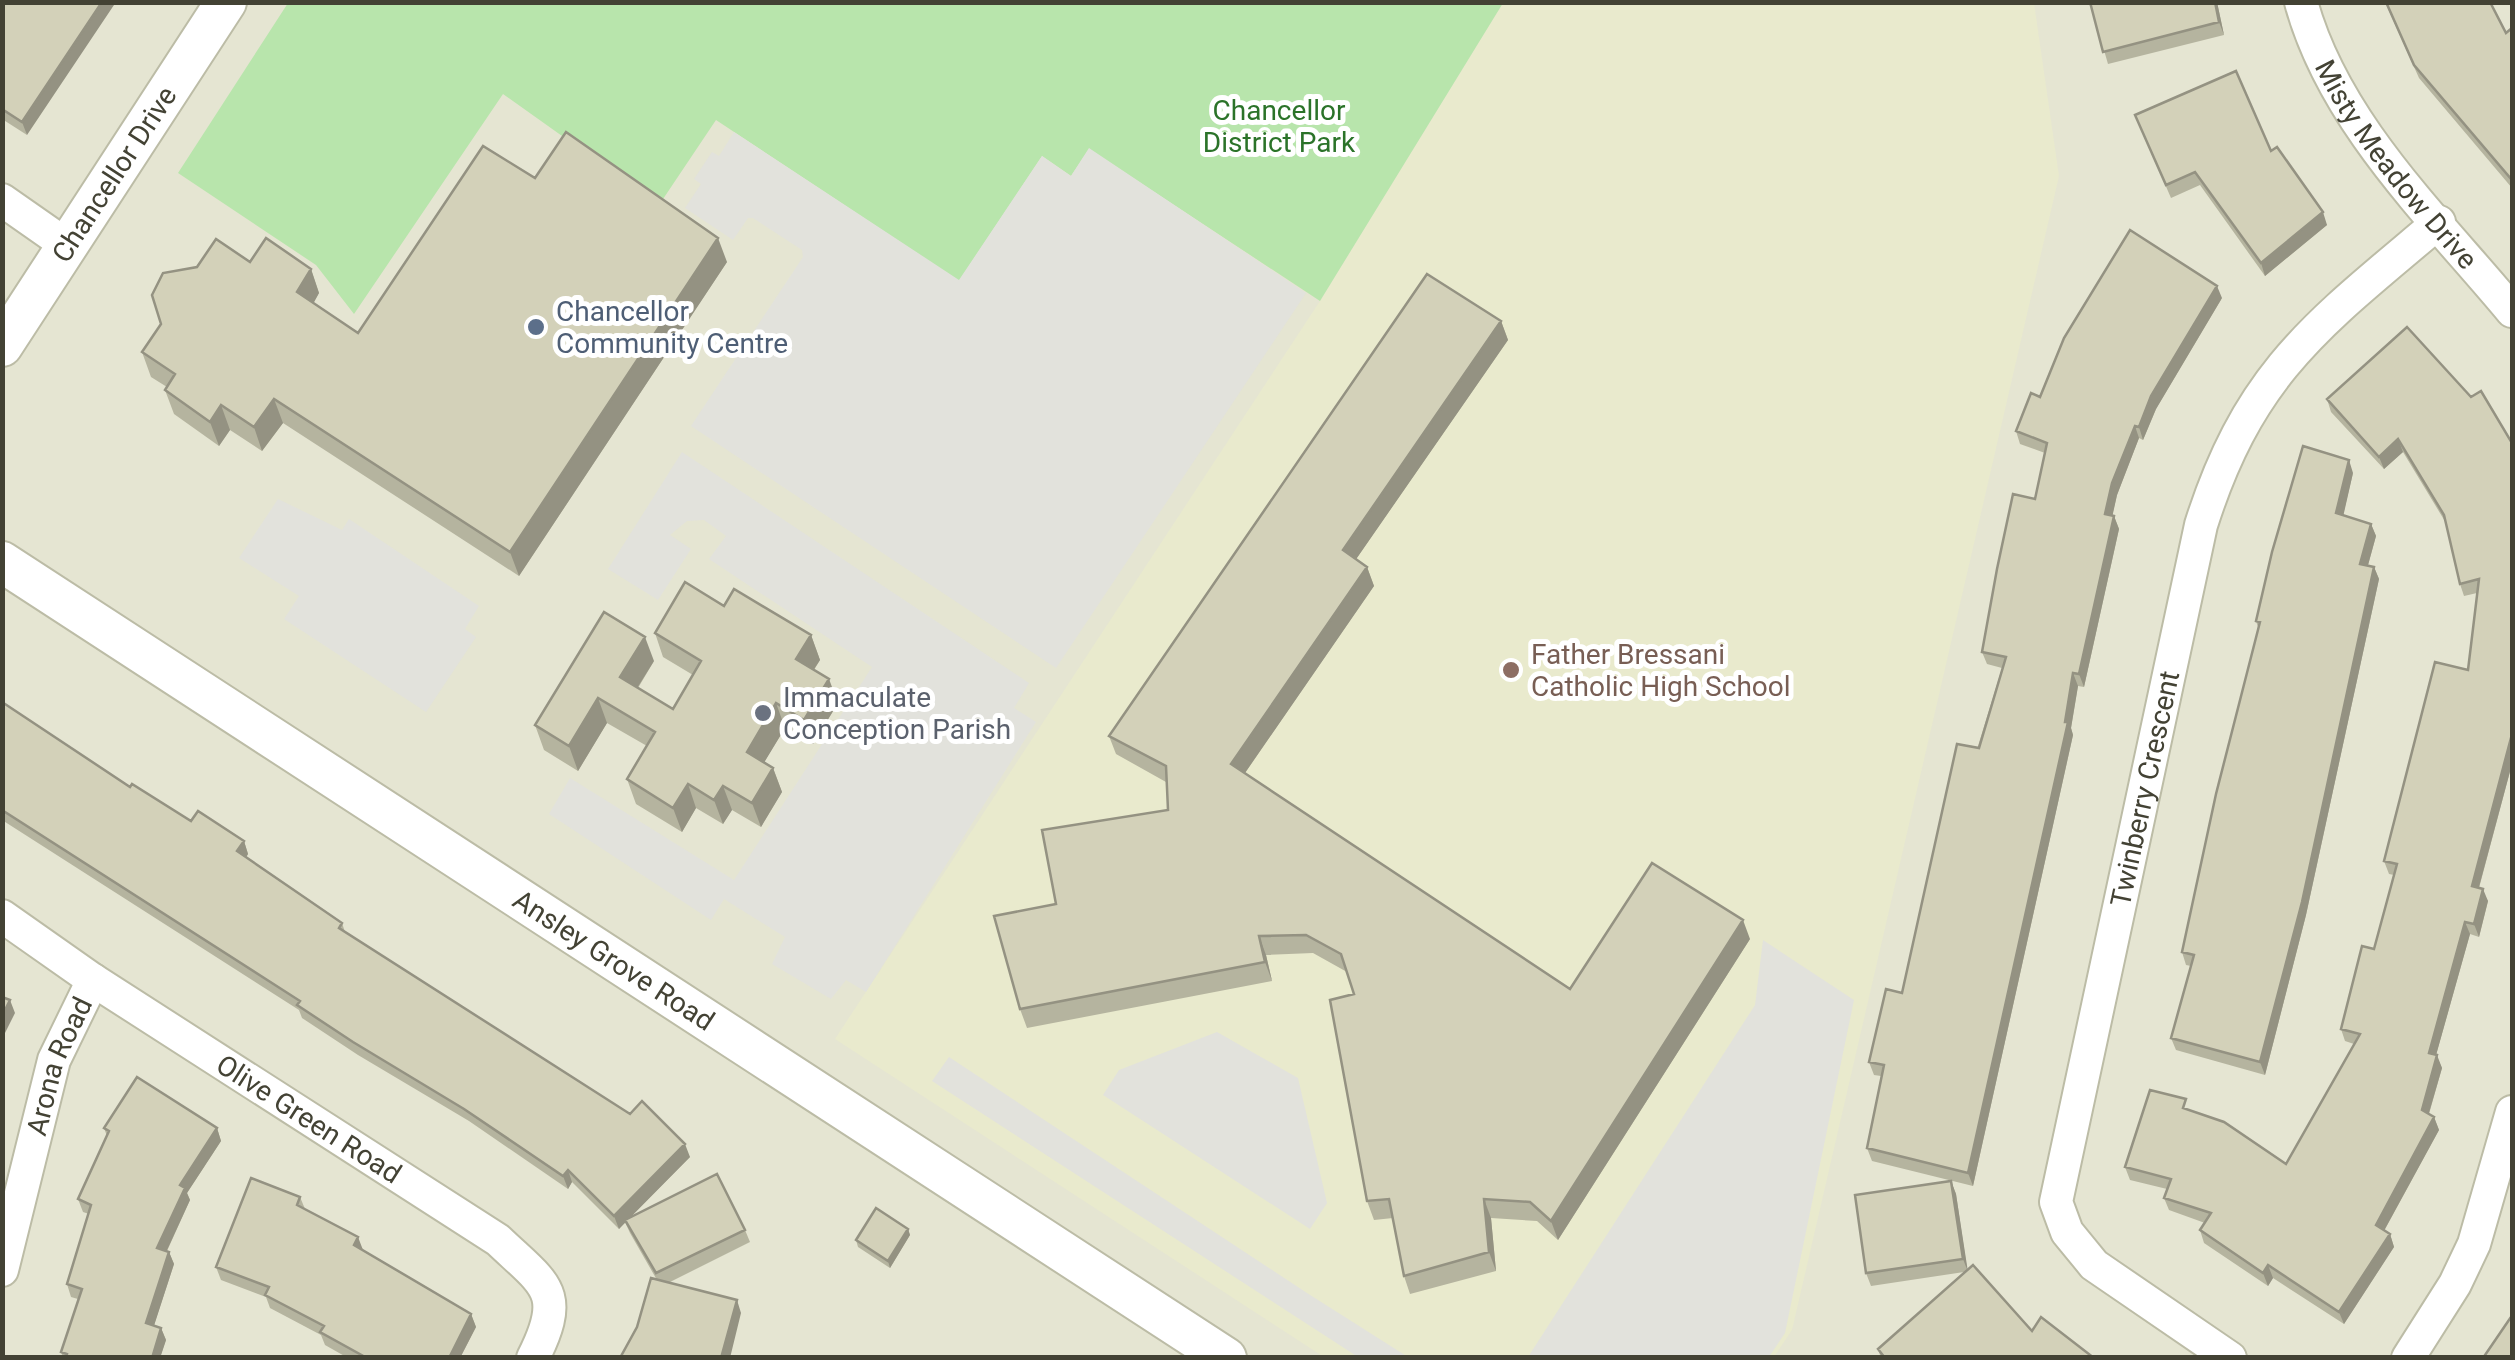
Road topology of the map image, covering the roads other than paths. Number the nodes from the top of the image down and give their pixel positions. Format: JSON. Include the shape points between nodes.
{"nodes":[{"id":1,"x":226,"y":2,"type":"edge"},
{"id":2,"x":2301,"y":2,"type":"edge"},
{"id":3,"x":2,"y":200,"type":"edge"},
{"id":4,"x":2438,"y":222,"type":"junction"},
{"id":5,"x":66,"y":244,"type":"junction"},
{"id":6,"x":2512,"y":311,"type":"edge"},
{"id":7,"x":2,"y":346,"type":"edge"},
{"id":8,"x":2,"y":562,"type":"edge"},
{"id":9,"x":2,"y":916,"type":"edge"},
{"id":10,"x":93,"y":980,"type":"junction"},
{"id":11,"x":2512,"y":1112,"type":"edge"},
{"id":12,"x":2,"y":1270,"type":"edge"},
{"id":13,"x":534,"y":1358,"type":"edge"},
{"id":14,"x":1226,"y":1358,"type":"edge"},
{"id":15,"x":2230,"y":1358,"type":"edge"},
{"id":16,"x":2408,"y":1358,"type":"edge"}],
"edges":[{"from":1,"to":5,"type":"street","name":"Chancellor Drive"},
{"from":2,"to":4,"type":"street","name":"Misty Meadow Drive","via":[[2311,38],[2371,142]]},
{"from":3,"to":5,"type":"street"},
{"from":4,"to":6,"type":"street","name":"Misty Meadow Drive"},
{"from":4,"to":15,"type":"street","name":"Twinberry Crescent","via":[[2291,353],[2244,418],[2218,474],[2056,1202],[2067,1232],[2094,1265]]},
{"from":5,"to":7,"type":"street","name":"Chancellor Drive"},
{"from":8,"to":14,"type":"street","name":"Ansley Grove Road"},
{"from":9,"to":10,"type":"street","name":"Olive Green Road"},
{"from":10,"to":12,"type":"street","name":"Arona Road","via":[[54,1060]]},
{"from":10,"to":13,"type":"street","name":"Olive Green Road","via":[[498,1240],[546,1286],[553,1312]]},
{"from":11,"to":16,"type":"street","via":[[2474,1244]]}]}
